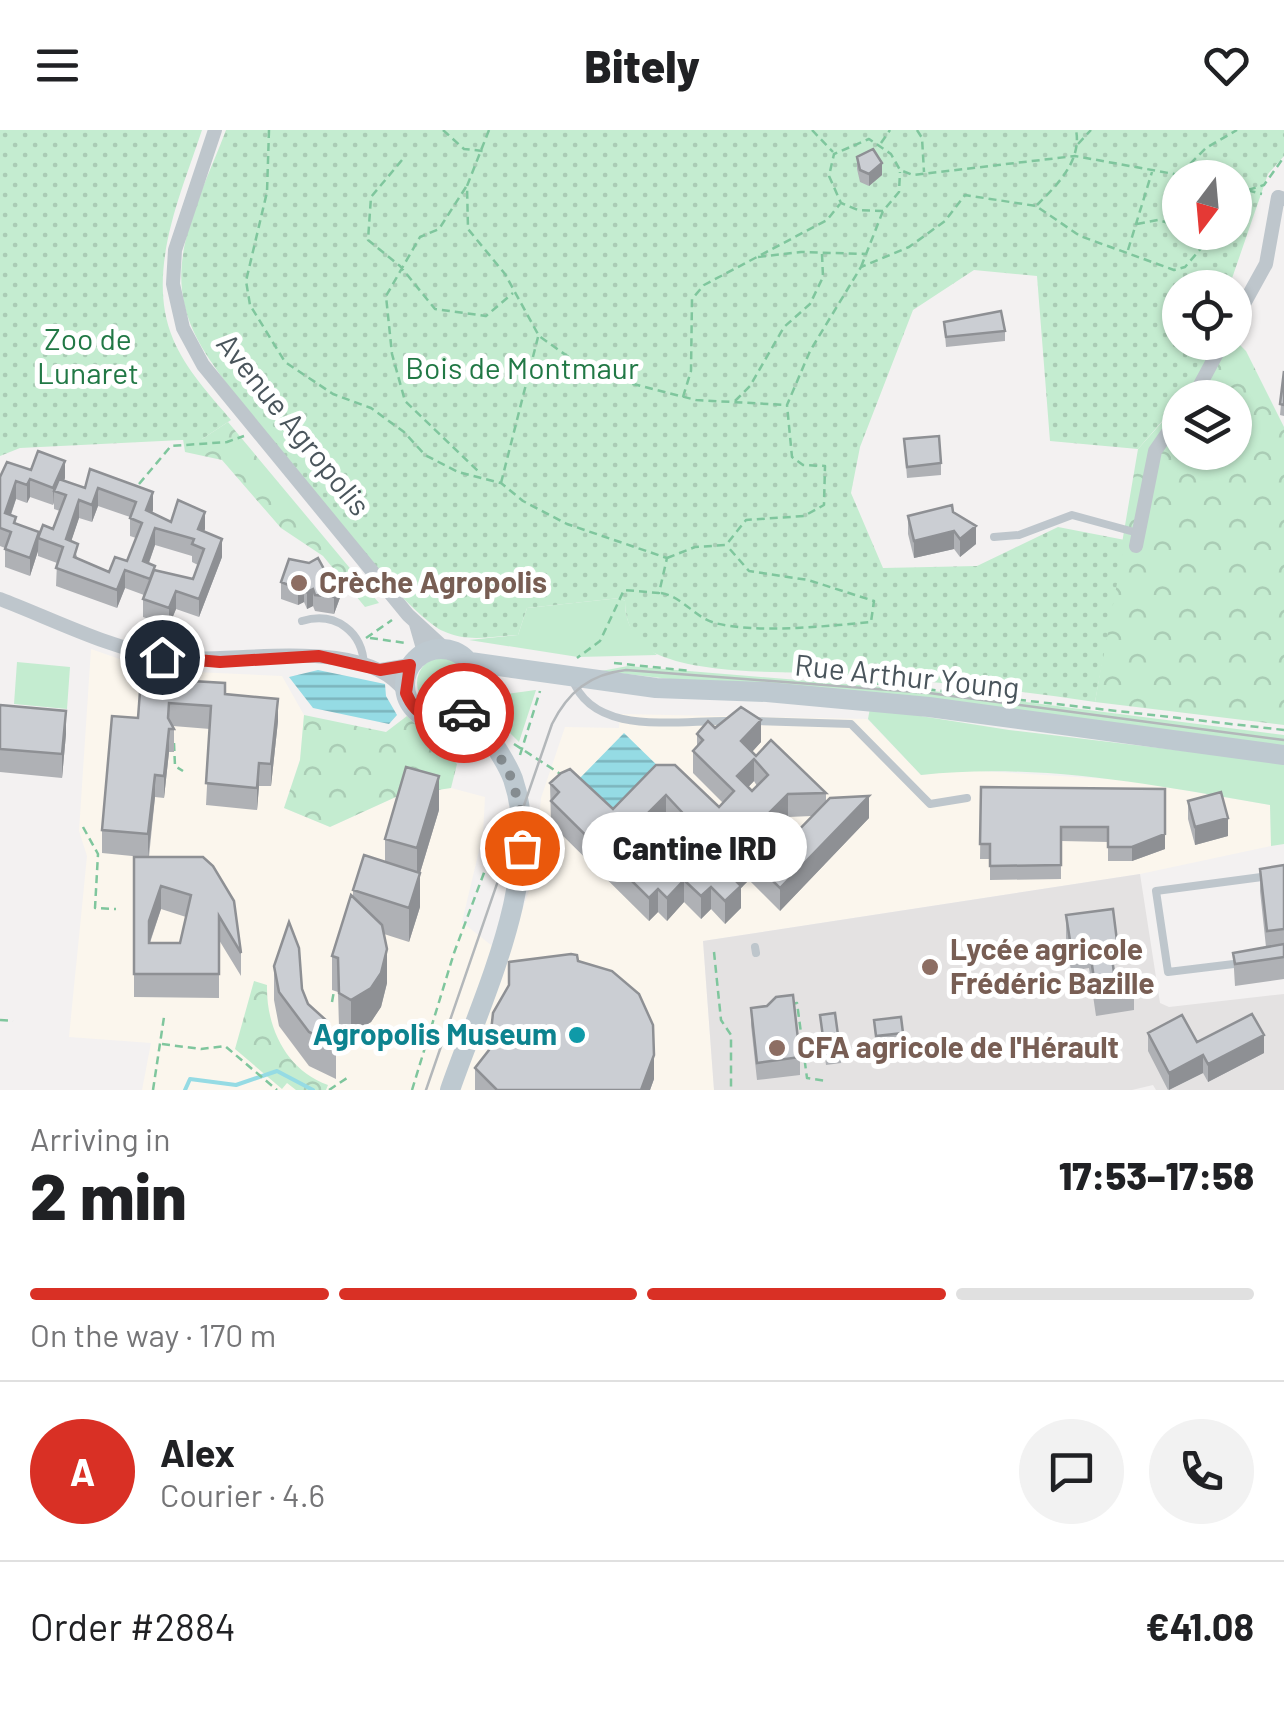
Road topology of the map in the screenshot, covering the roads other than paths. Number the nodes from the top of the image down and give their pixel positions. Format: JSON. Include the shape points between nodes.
{"nodes":[{"id":1,"x":215,"y":130,"type":"edge"},
{"id":2,"x":1281,"y":198,"type":"edge"},
{"id":3,"x":1252,"y":289,"type":"edge"},
{"id":4,"x":1162,"y":440,"type":"edge"},
{"id":5,"x":994,"y":537,"type":"dead end"},
{"id":6,"x":1137,"y":540,"type":"joint"},
{"id":7,"x":0,"y":598,"type":"edge"},
{"id":8,"x":302,"y":621,"type":"dead end"},
{"id":9,"x":423,"y":652,"type":"junction"},
{"id":10,"x":470,"y":662,"type":"junction"},
{"id":11,"x":364,"y":666,"type":"junction"},
{"id":12,"x":524,"y":668,"type":"junction"},
{"id":13,"x":380,"y":670,"type":"junction"},
{"id":14,"x":573,"y":672,"type":"junction"},
{"id":15,"x":406,"y":693,"type":"junction"},
{"id":16,"x":475,"y":697,"type":"junction"},
{"id":17,"x":443,"y":721,"type":"junction"},
{"id":18,"x":498,"y":748,"type":"junction"},
{"id":19,"x":1284,"y":754,"type":"edge"},
{"id":20,"x":967,"y":798,"type":"dead end"},
{"id":21,"x":1284,"y":874,"type":"edge"},
{"id":22,"x":1248,"y":962,"type":"edge"},
{"id":23,"x":450,"y":1090,"type":"edge"}],
"edges":[{"from":1,"to":9,"type":"street","name":"Avenue Agropolis","via":[[176,250],[172,284],[183,328],[203,365],[416,623]]},
{"from":2,"to":3,"type":"street","via":[[1266,264]]},
{"from":4,"to":6,"type":"street"},
{"from":5,"to":6,"type":"lane","via":[[1072,515]]},
{"from":7,"to":11,"type":"street","via":[[162,657],[220,662],[319,656]]},
{"from":8,"to":11,"type":"lane","via":[[333,621],[364,640]]},
{"from":9,"to":10,"type":"street"},
{"from":9,"to":13,"type":"street"},
{"from":9,"to":15,"type":"street"},
{"from":10,"to":12,"type":"street","name":"Rue Arthur Young"},
{"from":10,"to":16,"type":"street"},
{"from":11,"to":13,"type":"street"},
{"from":12,"to":14,"type":"street","name":"Rue Arthur Young"},
{"from":12,"to":16,"type":"street"},
{"from":13,"to":15,"type":"street"},
{"from":14,"to":19,"type":"street","name":"Rue Arthur Young","via":[[656,688],[914,706]]},
{"from":14,"to":20,"type":"lane","via":[[577,693],[588,704],[631,721],[851,724],[930,804]]},
{"from":15,"to":17,"type":"street","via":[[420,714]]},
{"from":16,"to":17,"type":"street","via":[[461,716]]},
{"from":16,"to":18,"type":"street"},
{"from":17,"to":18,"type":"street"},
{"from":18,"to":23,"type":"street","via":[[522,826],[522,870]]},
{"from":21,"to":22,"type":"lane","via":[[1156,891],[1168,972]]}]}
